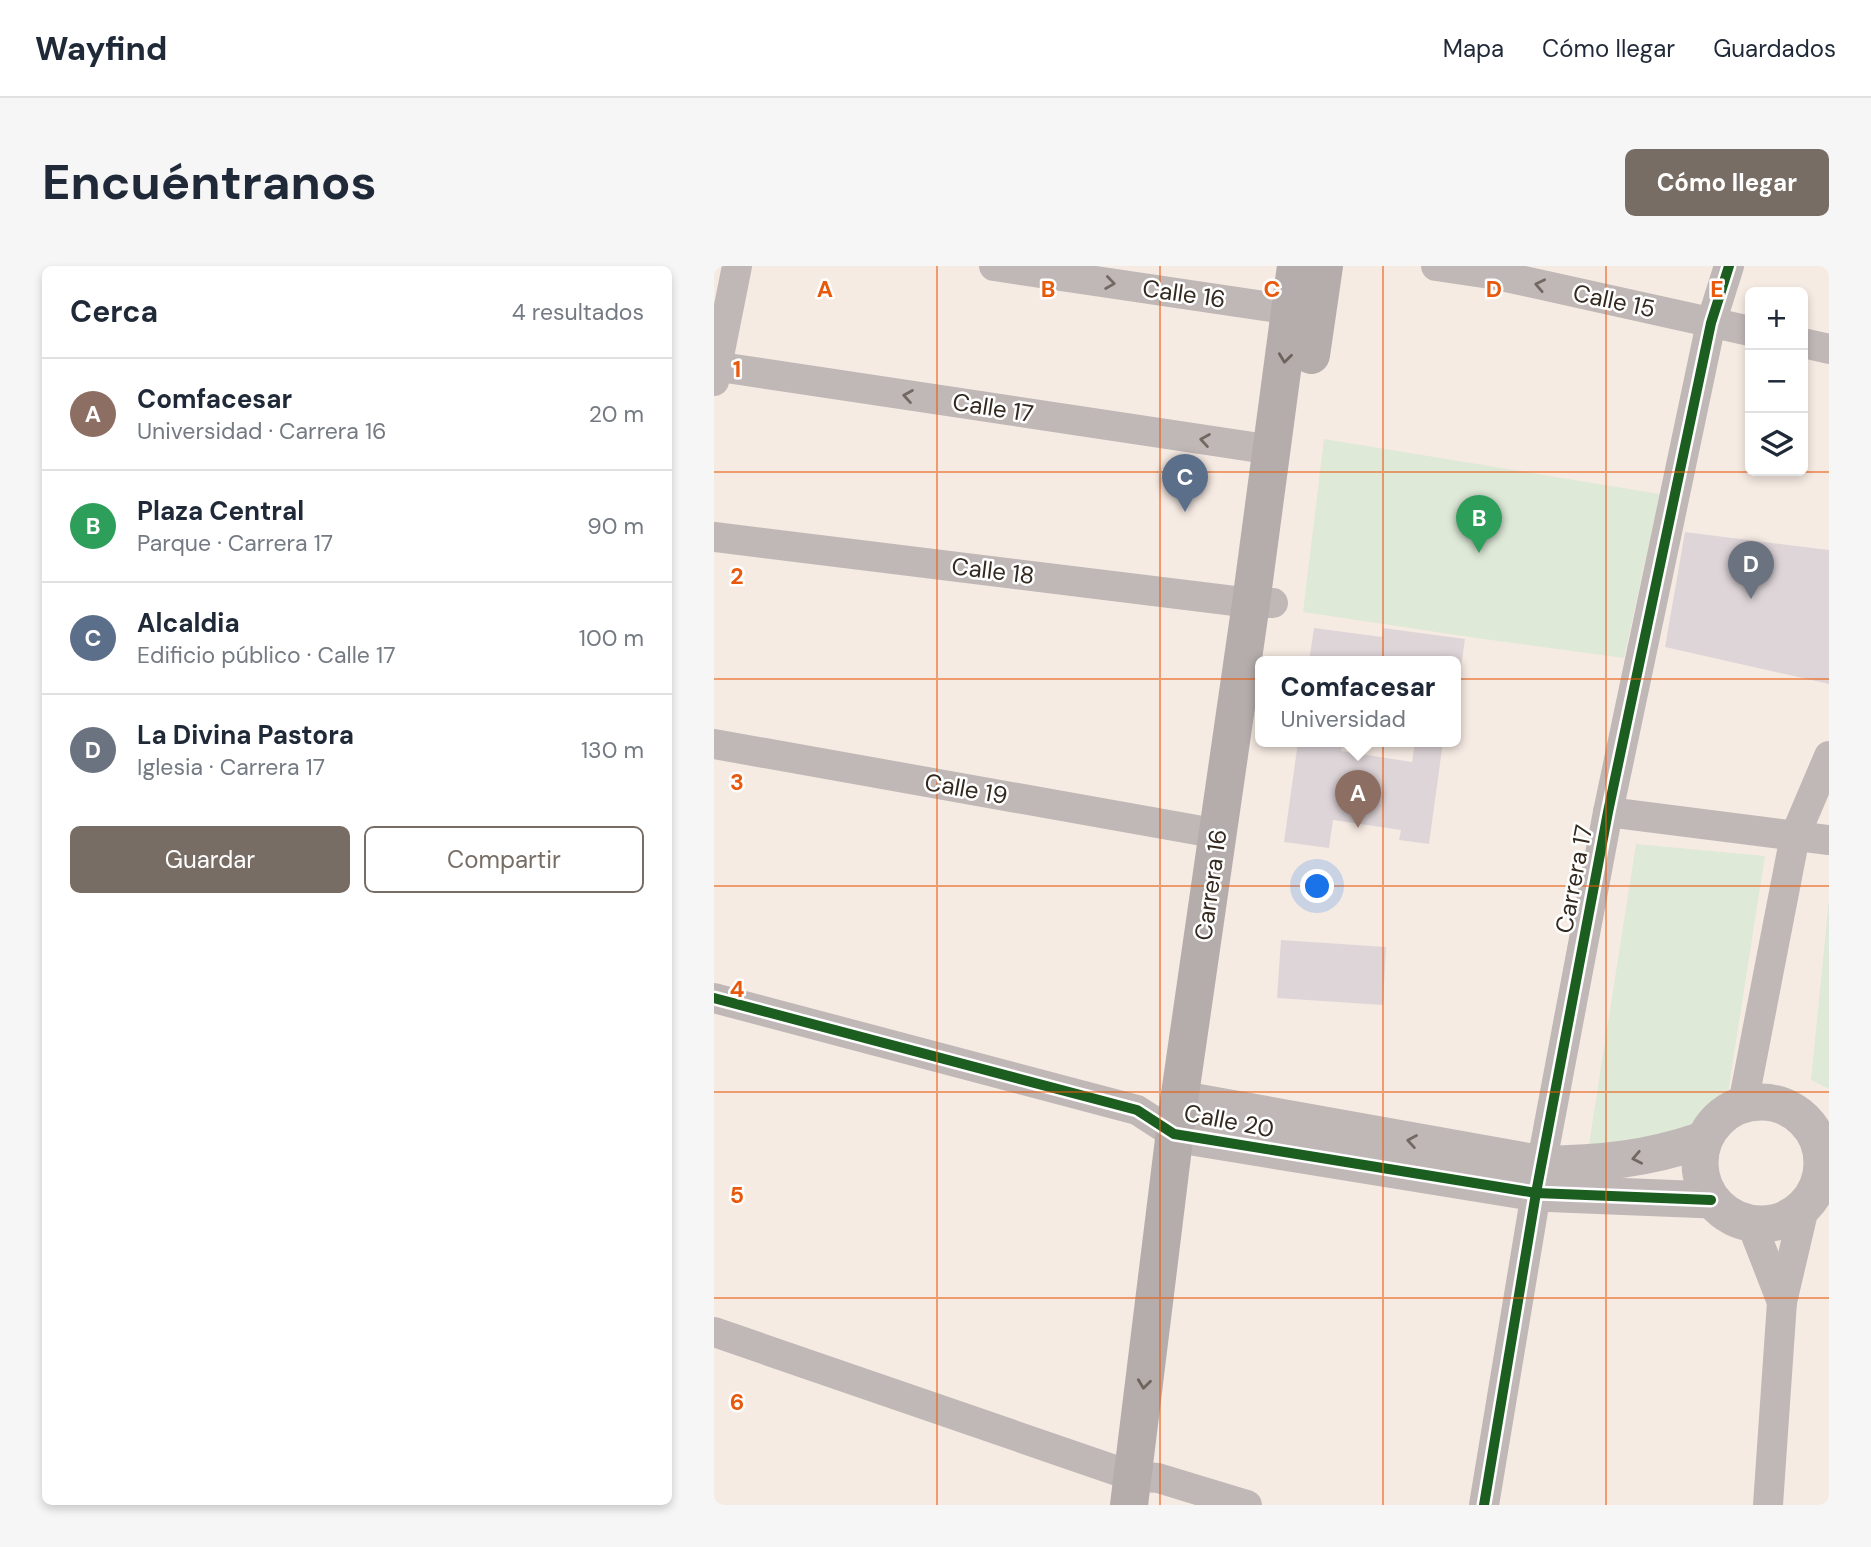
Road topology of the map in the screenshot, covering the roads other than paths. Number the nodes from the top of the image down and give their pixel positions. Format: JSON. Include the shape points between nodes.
{"nodes":[{"id":1,"x":737,"y":266,"type":"edge"},
{"id":2,"x":994,"y":266,"type":"edge"},
{"id":3,"x":1296,"y":266,"type":"edge"},
{"id":4,"x":1324,"y":266,"type":"edge"},
{"id":5,"x":1436,"y":266,"type":"edge"},
{"id":6,"x":1729,"y":266,"type":"edge"},
{"id":7,"x":1499,"y":271,"type":"edge"},
{"id":8,"x":1291,"y":310,"type":"junction"},
{"id":9,"x":1711,"y":323,"type":"junction"},
{"id":10,"x":1745,"y":330,"type":"edge"},
{"id":11,"x":1808,"y":344,"type":"edge"},
{"id":12,"x":1829,"y":349,"type":"edge"},
{"id":13,"x":715,"y":371,"type":"edge"},
{"id":14,"x":1273,"y":450,"type":"junction"},
{"id":15,"x":714,"y":537,"type":"edge"},
{"id":16,"x":1262,"y":603,"type":"junction"},
{"id":17,"x":1266,"y":656,"type":"edge"},
{"id":18,"x":1255,"y":731,"type":"edge"},
{"id":19,"x":714,"y":744,"type":"edge"},
{"id":20,"x":1829,"y":756,"type":"edge"},
{"id":21,"x":1608,"y":812,"type":"junction"},
{"id":22,"x":1219,"y":834,"type":"junction"},
{"id":23,"x":1795,"y":836,"type":"junction"},
{"id":24,"x":1829,"y":840,"type":"edge"},
{"id":25,"x":714,"y":998,"type":"edge"},
{"id":26,"x":1742,"y":1104,"type":"junction"},
{"id":27,"x":1796,"y":1112,"type":"junction"},
{"id":28,"x":1187,"y":1118,"type":"junction"},
{"id":29,"x":1829,"y":1127,"type":"edge"},
{"id":30,"x":1703,"y":1140,"type":"junction"},
{"id":31,"x":1539,"y":1179,"type":"junction"},
{"id":32,"x":1817,"y":1195,"type":"edge"},
{"id":33,"x":1711,"y":1200,"type":"junction"},
{"id":34,"x":1752,"y":1225,"type":"junction"},
{"id":35,"x":1782,"y":1302,"type":"junction"},
{"id":36,"x":714,"y":1332,"type":"edge"},
{"id":37,"x":1143,"y":1491,"type":"edge"},
{"id":38,"x":1247,"y":1505,"type":"edge"},
{"id":39,"x":1483,"y":1505,"type":"edge"},
{"id":40,"x":1768,"y":1505,"type":"edge"}],
"edges":[{"from":1,"to":13,"type":"street"},
{"from":2,"to":8,"type":"street","name":"Calle 16","one_way":true},
{"from":3,"to":8,"type":"main road","name":"Carrera 16"},
{"from":4,"to":16,"type":"main road","name":"Carrera 16"},
{"from":5,"to":7,"type":"street","name":"Calle 15"},
{"from":6,"to":9,"type":"street","name":"Carrera 17"},
{"from":9,"to":7,"type":"street","name":"Calle 15","one_way":true},
{"from":8,"to":14,"type":"main road","name":"Carrera 16","one_way":true},
{"from":9,"to":10,"type":"street","name":"Calle 15"},
{"from":9,"to":21,"type":"street","name":"Carrera 17"},
{"from":11,"to":12,"type":"street"},
{"from":14,"to":13,"type":"street","name":"Calle 17","one_way":true},
{"from":14,"to":16,"type":"main road","name":"Carrera 16"},
{"from":15,"to":16,"type":"street","name":"Calle 18"},
{"from":16,"to":17,"type":"main road","name":"Carrera 16"},
{"from":16,"to":22,"type":"main road","name":"Carrera 16"},
{"from":18,"to":28,"type":"main road","name":"Carrera 16"},
{"from":19,"to":22,"type":"street","name":"Calle 19"},
{"from":20,"to":23,"type":"street"},
{"from":21,"to":23,"type":"street"},
{"from":21,"to":31,"type":"street","name":"Carrera 17"},
{"from":22,"to":28,"type":"main road","name":"Carrera 16"},
{"from":23,"to":24,"type":"street"},
{"from":23,"to":26,"type":"street"},
{"from":25,"to":28,"type":"street","name":"Calle 20","via":[[1137,1110]]},
{"from":26,"to":27,"type":"street","via":[[1770,1102]]},
{"from":26,"to":30,"type":"street","via":[[1718,1118]]},
{"from":27,"to":29,"type":"street"},
{"from":27,"to":32,"type":"street","via":[[1815,1133],[1823,1159]]},
{"from":28,"to":31,"type":"street","name":"Calle 20"},
{"from":28,"to":37,"type":"main road","name":"Carrera 16"},
{"from":30,"to":31,"type":"street","name":"Calle 20","one_way":true,"via":[[1664,1153],[1586,1164]]},
{"from":30,"to":33,"type":"street","via":[[1699,1171]]},
{"from":31,"to":33,"type":"street","name":"Calle 20"},
{"from":31,"to":39,"type":"street","name":"Carrera 17"},
{"from":32,"to":34,"type":"street","via":[[1780,1223]]},
{"from":32,"to":35,"type":"street"},
{"from":33,"to":34,"type":"street","via":[[1729,1217]]},
{"from":34,"to":35,"type":"street"},
{"from":35,"to":40,"type":"street"},
{"from":36,"to":37,"type":"street"},
{"from":37,"to":38,"type":"street"}]}
